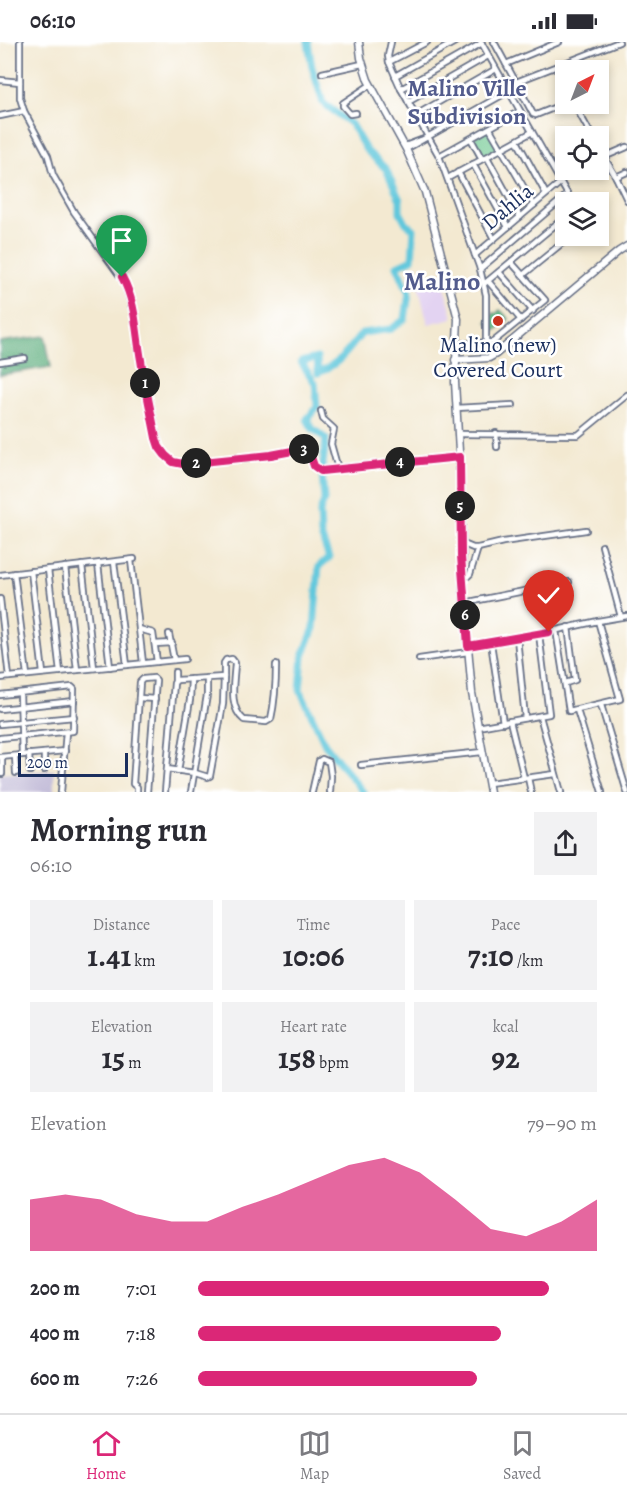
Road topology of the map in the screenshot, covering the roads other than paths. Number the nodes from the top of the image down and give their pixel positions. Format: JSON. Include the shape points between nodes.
{"nodes":[{"id":1,"x":20,"y":42,"type":"edge"},
{"id":2,"x":359,"y":42,"type":"edge"},
{"id":3,"x":391,"y":42,"type":"edge"},
{"id":4,"x":427,"y":42,"type":"edge"},
{"id":5,"x":456,"y":42,"type":"edge"},
{"id":6,"x":494,"y":42,"type":"edge"},
{"id":7,"x":559,"y":42,"type":"edge"},
{"id":8,"x":619,"y":42,"type":"edge"},
{"id":9,"x":481,"y":43,"type":"edge"},
{"id":10,"x":488,"y":56,"type":"junction"},
{"id":11,"x":389,"y":62,"type":"junction"},
{"id":12,"x":362,"y":63,"type":"junction"},
{"id":13,"x":506,"y":64,"type":"junction"},
{"id":14,"x":496,"y":69,"type":"junction"},
{"id":15,"x":395,"y":75,"type":"junction"},
{"id":16,"x":329,"y":79,"type":"dead end"},
{"id":17,"x":0,"y":80,"type":"edge"},
{"id":18,"x":20,"y":82,"type":"junction"},
{"id":19,"x":517,"y":84,"type":"junction"},
{"id":20,"x":370,"y":85,"type":"junction"},
{"id":21,"x":401,"y":89,"type":"junction"},
{"id":22,"x":507,"y":91,"type":"junction"},
{"id":23,"x":408,"y":102,"type":"junction"},
{"id":24,"x":555,"y":107,"type":"edge"},
{"id":25,"x":24,"y":111,"type":"junction"},
{"id":26,"x":520,"y":111,"type":"junction"},
{"id":27,"x":356,"y":113,"type":"dead end"},
{"id":28,"x":416,"y":115,"type":"junction"},
{"id":29,"x":0,"y":116,"type":"edge"},
{"id":30,"x":490,"y":129,"type":"junction"},
{"id":31,"x":532,"y":132,"type":"junction"},
{"id":32,"x":428,"y":136,"type":"junction"},
{"id":33,"x":471,"y":139,"type":"junction"},
{"id":34,"x":517,"y":141,"type":"junction"},
{"id":35,"x":407,"y":146,"type":"junction"},
{"id":36,"x":627,"y":147,"type":"edge"},
{"id":37,"x":502,"y":149,"type":"junction"},
{"id":38,"x":609,"y":155,"type":"edge"},
{"id":39,"x":439,"y":156,"type":"junction"},
{"id":40,"x":485,"y":158,"type":"junction"},
{"id":41,"x":473,"y":164,"type":"junction"},
{"id":42,"x":609,"y":165,"type":"edge"},
{"id":43,"x":458,"y":172,"type":"junction"},
{"id":44,"x":627,"y":172,"type":"edge"},
{"id":45,"x":616,"y":177,"type":"junction"},
{"id":46,"x":448,"y":178,"type":"junction"},
{"id":47,"x":561,"y":182,"type":"junction"},
{"id":48,"x":567,"y":192,"type":"edge"},
{"id":49,"x":546,"y":194,"type":"junction"},
{"id":50,"x":627,"y":200,"type":"edge"},
{"id":51,"x":534,"y":205,"type":"junction"},
{"id":52,"x":555,"y":205,"type":"edge"},
{"id":53,"x":520,"y":217,"type":"junction"},
{"id":54,"x":555,"y":225,"type":"edge"},
{"id":55,"x":508,"y":227,"type":"junction"},
{"id":56,"x":494,"y":238,"type":"junction"},
{"id":57,"x":559,"y":246,"type":"edge"},
{"id":58,"x":627,"y":246,"type":"edge"},
{"id":59,"x":475,"y":255,"type":"junction"},
{"id":60,"x":511,"y":262,"type":"junction"},
{"id":61,"x":480,"y":269,"type":"junction"},
{"id":62,"x":499,"y":272,"type":"junction"},
{"id":63,"x":523,"y":275,"type":"junction"},
{"id":64,"x":486,"y":283,"type":"junction"},
{"id":65,"x":533,"y":311,"type":"junction"},
{"id":66,"x":521,"y":320,"type":"junction"},
{"id":67,"x":486,"y":343,"type":"junction"},
{"id":68,"x":456,"y":344,"type":"junction"},
{"id":69,"x":25,"y":358,"type":"dead end"},
{"id":70,"x":455,"y":360,"type":"junction"},
{"id":71,"x":0,"y":362,"type":"edge"},
{"id":72,"x":627,"y":395,"type":"edge"},
{"id":73,"x":513,"y":405,"type":"dead end"},
{"id":74,"x":456,"y":408,"type":"junction"},
{"id":75,"x":321,"y":411,"type":"dead end"},
{"id":76,"x":496,"y":433,"type":"junction"},
{"id":77,"x":458,"y":434,"type":"junction"},
{"id":78,"x":496,"y":447,"type":"dead end"},
{"id":79,"x":460,"y":457,"type":"junction"},
{"id":80,"x":338,"y":469,"type":"junction"},
{"id":81,"x":586,"y":530,"type":"dead end"},
{"id":82,"x":461,"y":543,"type":"junction"},
{"id":83,"x":602,"y":546,"type":"dead end"},
{"id":84,"x":476,"y":548,"type":"junction"},
{"id":85,"x":461,"y":552,"type":"junction"},
{"id":86,"x":114,"y":562,"type":"junction"},
{"id":87,"x":98,"y":564,"type":"junction"},
{"id":88,"x":82,"y":565,"type":"junction"},
{"id":89,"x":65,"y":567,"type":"junction"},
{"id":90,"x":48,"y":569,"type":"junction"},
{"id":91,"x":31,"y":571,"type":"junction"},
{"id":92,"x":14,"y":573,"type":"junction"},
{"id":93,"x":0,"y":574,"type":"edge"},
{"id":94,"x":462,"y":576,"type":"junction"},
{"id":95,"x":569,"y":582,"type":"dead end"},
{"id":96,"x":0,"y":599,"type":"edge"},
{"id":97,"x":464,"y":603,"type":"junction"},
{"id":98,"x":624,"y":616,"type":"edge"},
{"id":99,"x":598,"y":621,"type":"junction"},
{"id":100,"x":568,"y":627,"type":"junction"},
{"id":101,"x":139,"y":629,"type":"junction"},
{"id":102,"x":556,"y":630,"type":"junction"},
{"id":103,"x":539,"y":633,"type":"junction"},
{"id":104,"x":169,"y":634,"type":"dead end"},
{"id":105,"x":517,"y":638,"type":"junction"},
{"id":106,"x":172,"y":643,"type":"junction"},
{"id":107,"x":491,"y":643,"type":"junction"},
{"id":108,"x":155,"y":644,"type":"junction"},
{"id":109,"x":468,"y":649,"type":"junction"},
{"id":110,"x":184,"y":659,"type":"dead end"},
{"id":111,"x":419,"y":659,"type":"dead end"},
{"id":112,"x":174,"y":660,"type":"junction"},
{"id":113,"x":157,"y":662,"type":"junction"},
{"id":114,"x":144,"y":663,"type":"junction"},
{"id":115,"x":127,"y":665,"type":"junction"},
{"id":116,"x":276,"y":665,"type":"dead end"},
{"id":117,"x":110,"y":667,"type":"junction"},
{"id":118,"x":94,"y":668,"type":"junction"},
{"id":119,"x":77,"y":670,"type":"junction"},
{"id":120,"x":60,"y":672,"type":"junction"},
{"id":121,"x":175,"y":672,"type":"dead end"},
{"id":122,"x":43,"y":674,"type":"junction"},
{"id":123,"x":27,"y":675,"type":"junction"},
{"id":124,"x":9,"y":677,"type":"junction"},
{"id":125,"x":224,"y":677,"type":"junction"},
{"id":126,"x":0,"y":678,"type":"edge"},
{"id":127,"x":207,"y":678,"type":"junction"},
{"id":128,"x":191,"y":679,"type":"junction"},
{"id":129,"x":175,"y":681,"type":"junction"},
{"id":130,"x":566,"y":682,"type":"junction"},
{"id":131,"x":20,"y":693,"type":"junction"},
{"id":132,"x":0,"y":695,"type":"edge"},
{"id":133,"x":139,"y":698,"type":"junction"},
{"id":134,"x":627,"y":698,"type":"edge"},
{"id":135,"x":155,"y":699,"type":"junction"},
{"id":136,"x":620,"y":699,"type":"junction"},
{"id":137,"x":74,"y":701,"type":"junction"},
{"id":138,"x":601,"y":705,"type":"junction"},
{"id":139,"x":21,"y":707,"type":"junction"},
{"id":140,"x":0,"y":709,"type":"edge"},
{"id":141,"x":577,"y":710,"type":"junction"},
{"id":142,"x":540,"y":716,"type":"junction"},
{"id":143,"x":74,"y":717,"type":"junction"},
{"id":144,"x":525,"y":718,"type":"junction"},
{"id":145,"x":510,"y":721,"type":"junction"},
{"id":146,"x":21,"y":722,"type":"junction"},
{"id":147,"x":503,"y":723,"type":"junction"},
{"id":148,"x":0,"y":724,"type":"edge"},
{"id":149,"x":478,"y":728,"type":"junction"},
{"id":150,"x":66,"y":732,"type":"junction"},
{"id":151,"x":22,"y":736,"type":"junction"},
{"id":152,"x":0,"y":738,"type":"edge"},
{"id":153,"x":65,"y":752,"type":"junction"},
{"id":154,"x":482,"y":752,"type":"junction"},
{"id":155,"x":44,"y":753,"type":"junction"},
{"id":156,"x":29,"y":754,"type":"junction"},
{"id":157,"x":22,"y":755,"type":"junction"},
{"id":158,"x":15,"y":756,"type":"junction"},
{"id":159,"x":1,"y":757,"type":"edge"},
{"id":160,"x":361,"y":765,"type":"dead end"},
{"id":161,"x":167,"y":769,"type":"junction"},
{"id":162,"x":44,"y":770,"type":"dead end"},
{"id":163,"x":30,"y":771,"type":"dead end"},
{"id":164,"x":178,"y":771,"type":"junction"},
{"id":165,"x":16,"y":773,"type":"dead end"},
{"id":166,"x":195,"y":773,"type":"junction"},
{"id":167,"x":2,"y":774,"type":"dead end"},
{"id":168,"x":555,"y":774,"type":"junction"},
{"id":169,"x":526,"y":778,"type":"junction"},
{"id":170,"x":489,"y":783,"type":"junction"},
{"id":171,"x":137,"y":789,"type":"edge"},
{"id":172,"x":147,"y":790,"type":"edge"},
{"id":173,"x":331,"y":791,"type":"edge"},
{"id":174,"x":61,"y":792,"type":"edge"},
{"id":175,"x":165,"y":792,"type":"edge"},
{"id":176,"x":191,"y":792,"type":"edge"},
{"id":177,"x":312,"y":792,"type":"edge"},
{"id":178,"x":490,"y":792,"type":"edge"},
{"id":179,"x":531,"y":792,"type":"edge"},
{"id":180,"x":561,"y":792,"type":"edge"},
{"id":181,"x":602,"y":792,"type":"edge"},
{"id":182,"x":627,"y":792,"type":"edge"}],
"edges":[{"from":1,"to":18,"type":"street"},
{"from":2,"to":12,"type":"street"},
{"from":3,"to":11,"type":"street"},
{"from":4,"to":11,"type":"street"},
{"from":5,"to":15,"type":"street"},
{"from":6,"to":13,"type":"street"},
{"from":7,"to":13,"type":"street"},
{"from":8,"to":19,"type":"street"},
{"from":9,"to":10,"type":"street"},
{"from":9,"to":21,"type":"street"},
{"from":10,"to":14,"type":"street"},
{"from":10,"to":23,"type":"street"},
{"from":11,"to":15,"type":"street"},
{"from":12,"to":16,"type":"street","via":[[324,72]]},
{"from":12,"to":20,"type":"street"},
{"from":13,"to":19,"type":"street"},
{"from":14,"to":22,"type":"street"},
{"from":14,"to":28,"type":"street"},
{"from":15,"to":21,"type":"street"},
{"from":17,"to":18,"type":"street"},
{"from":18,"to":25,"type":"street"},
{"from":19,"to":22,"type":"street"},
{"from":19,"to":24,"type":"street","via":[[533,114]]},
{"from":20,"to":27,"type":"street","via":[[343,103],[346,111]]},
{"from":20,"to":35,"type":"street"},
{"from":21,"to":23,"type":"street"},
{"from":22,"to":26,"type":"street"},
{"from":22,"to":32,"type":"street"},
{"from":23,"to":28,"type":"street"},
{"from":25,"to":29,"type":"street"},
{"from":25,"to":80,"type":"street","via":[[48,156],[53,175],[125,283],[156,438],[163,453],[173,462],[183,464],[303,449],[321,471]]},
{"from":26,"to":30,"type":"street"},
{"from":26,"to":31,"type":"street"},
{"from":28,"to":32,"type":"street"},
{"from":30,"to":33,"type":"street"},
{"from":30,"to":37,"type":"street"},
{"from":31,"to":34,"type":"street"},
{"from":31,"to":47,"type":"street"},
{"from":32,"to":35,"type":"street"},
{"from":32,"to":39,"type":"street"},
{"from":33,"to":39,"type":"street"},
{"from":33,"to":40,"type":"street"},
{"from":34,"to":37,"type":"street"},
{"from":34,"to":49,"type":"street"},
{"from":35,"to":68,"type":"street","via":[[428,202],[458,315]]},
{"from":36,"to":38,"type":"street"},
{"from":37,"to":40,"type":"street"},
{"from":37,"to":51,"type":"street"},
{"from":39,"to":46,"type":"street"},
{"from":40,"to":41,"type":"street"},
{"from":40,"to":53,"type":"street"},
{"from":41,"to":43,"type":"street"},
{"from":41,"to":55,"type":"street"},
{"from":42,"to":45,"type":"street"},
{"from":43,"to":46,"type":"street"},
{"from":43,"to":56,"type":"street"},
{"from":44,"to":45,"type":"street"},
{"from":45,"to":50,"type":"street"},
{"from":46,"to":59,"type":"street"},
{"from":47,"to":48,"type":"street"},
{"from":47,"to":49,"type":"street","name":"Dahlia"},
{"from":49,"to":51,"type":"street","name":"Dahlia"},
{"from":51,"to":53,"type":"street","name":"Dahlia"},
{"from":52,"to":61,"type":"street"},
{"from":53,"to":55,"type":"street","name":"Dahlia"},
{"from":54,"to":60,"type":"street"},
{"from":55,"to":56,"type":"street","name":"Dahlia"},
{"from":56,"to":59,"type":"street","name":"Dahlia"},
{"from":57,"to":63,"type":"street"},
{"from":58,"to":70,"type":"street","via":[[496,354]]},
{"from":59,"to":61,"type":"street"},
{"from":60,"to":62,"type":"street"},
{"from":60,"to":63,"type":"street"},
{"from":61,"to":64,"type":"street"},
{"from":62,"to":64,"type":"street"},
{"from":62,"to":65,"type":"street"},
{"from":63,"to":65,"type":"street","via":[[545,300]]},
{"from":64,"to":66,"type":"street"},
{"from":64,"to":67,"type":"street"},
{"from":65,"to":66,"type":"street"},
{"from":66,"to":67,"type":"street","via":[[496,341]]},
{"from":67,"to":68,"type":"street"},
{"from":68,"to":70,"type":"street"},
{"from":69,"to":71,"type":"street"},
{"from":70,"to":74,"type":"street"},
{"from":72,"to":76,"type":"street","via":[[578,435]]},
{"from":73,"to":74,"type":"street"},
{"from":74,"to":77,"type":"street"},
{"from":75,"to":80,"type":"street","via":[[322,419],[334,429],[331,444]]},
{"from":76,"to":77,"type":"street"},
{"from":76,"to":78,"type":"street"},
{"from":77,"to":79,"type":"street"},
{"from":79,"to":80,"type":"street"},
{"from":79,"to":82,"type":"street"},
{"from":81,"to":84,"type":"street"},
{"from":82,"to":84,"type":"street"},
{"from":82,"to":85,"type":"street"},
{"from":83,"to":98,"type":"street"},
{"from":84,"to":85,"type":"street"},
{"from":84,"to":94,"type":"street","via":[[471,574]]},
{"from":85,"to":94,"type":"street"},
{"from":86,"to":87,"type":"street"},
{"from":86,"to":101,"type":"street","via":[[133,560]]},
{"from":86,"to":115,"type":"street"},
{"from":87,"to":88,"type":"street"},
{"from":87,"to":117,"type":"street"},
{"from":88,"to":89,"type":"street"},
{"from":88,"to":118,"type":"street"},
{"from":89,"to":90,"type":"street"},
{"from":89,"to":119,"type":"street"},
{"from":90,"to":91,"type":"street"},
{"from":90,"to":120,"type":"street"},
{"from":91,"to":92,"type":"street"},
{"from":91,"to":122,"type":"street"},
{"from":92,"to":93,"type":"street"},
{"from":92,"to":123,"type":"street"},
{"from":94,"to":97,"type":"street"},
{"from":95,"to":97,"type":"street"},
{"from":96,"to":124,"type":"street"},
{"from":97,"to":109,"type":"street"},
{"from":98,"to":99,"type":"street"},
{"from":99,"to":100,"type":"street"},
{"from":99,"to":136,"type":"street"},
{"from":100,"to":102,"type":"street"},
{"from":100,"to":130,"type":"street","via":[[576,680]]},
{"from":101,"to":108,"type":"street","via":[[153,632]]},
{"from":101,"to":114,"type":"street"},
{"from":102,"to":103,"type":"street"},
{"from":102,"to":130,"type":"street"},
{"from":103,"to":105,"type":"street"},
{"from":103,"to":142,"type":"street","via":[[549,714]]},
{"from":104,"to":106,"type":"street"},
{"from":105,"to":107,"type":"street"},
{"from":105,"to":144,"type":"street"},
{"from":106,"to":108,"type":"street"},
{"from":106,"to":112,"type":"street"},
{"from":107,"to":109,"type":"street"},
{"from":107,"to":147,"type":"street"},
{"from":108,"to":113,"type":"street"},
{"from":109,"to":111,"type":"street"},
{"from":109,"to":149,"type":"street"},
{"from":110,"to":112,"type":"street"},
{"from":112,"to":113,"type":"street"},
{"from":113,"to":114,"type":"street"},
{"from":114,"to":115,"type":"street"},
{"from":115,"to":117,"type":"street"},
{"from":116,"to":125,"type":"street","via":[[273,711],[266,722],[244,720],[236,711],[232,659],[224,663]]},
{"from":117,"to":118,"type":"street"},
{"from":118,"to":119,"type":"street"},
{"from":119,"to":120,"type":"street"},
{"from":120,"to":122,"type":"street"},
{"from":121,"to":129,"type":"street"},
{"from":122,"to":123,"type":"street"},
{"from":123,"to":124,"type":"street"},
{"from":124,"to":126,"type":"street"},
{"from":125,"to":127,"type":"street"},
{"from":125,"to":166,"type":"street","via":[[210,776]]},
{"from":127,"to":128,"type":"street"},
{"from":127,"to":166,"type":"street"},
{"from":128,"to":129,"type":"street"},
{"from":128,"to":164,"type":"street"},
{"from":129,"to":161,"type":"street"},
{"from":130,"to":141,"type":"street","via":[[569,711]]},
{"from":131,"to":132,"type":"street"},
{"from":131,"to":137,"type":"street","via":[[72,687]]},
{"from":131,"to":139,"type":"street"},
{"from":133,"to":135,"type":"street"},
{"from":133,"to":135,"type":"street","via":[[141,680],[156,678]]},
{"from":133,"to":171,"type":"street","via":[[133,784]]},
{"from":134,"to":136,"type":"street"},
{"from":135,"to":172,"type":"street"},
{"from":136,"to":138,"type":"street"},
{"from":137,"to":139,"type":"street"},
{"from":137,"to":143,"type":"street"},
{"from":138,"to":141,"type":"street"},
{"from":138,"to":182,"type":"street"},
{"from":139,"to":140,"type":"street"},
{"from":139,"to":146,"type":"street"},
{"from":141,"to":181,"type":"street"},
{"from":142,"to":144,"type":"street"},
{"from":142,"to":168,"type":"street"},
{"from":143,"to":146,"type":"street"},
{"from":143,"to":150,"type":"street","via":[[74,730]]},
{"from":144,"to":145,"type":"street"},
{"from":145,"to":147,"type":"street"},
{"from":145,"to":169,"type":"street"},
{"from":146,"to":148,"type":"street"},
{"from":146,"to":151,"type":"street"},
{"from":147,"to":149,"type":"street"},
{"from":149,"to":154,"type":"street"},
{"from":150,"to":151,"type":"street"},
{"from":150,"to":153,"type":"street"},
{"from":151,"to":152,"type":"street"},
{"from":151,"to":157,"type":"street"},
{"from":153,"to":155,"type":"street"},
{"from":153,"to":174,"type":"street"},
{"from":154,"to":160,"type":"street"},
{"from":154,"to":170,"type":"street"},
{"from":155,"to":156,"type":"street"},
{"from":155,"to":162,"type":"street"},
{"from":156,"to":157,"type":"street"},
{"from":156,"to":163,"type":"street"},
{"from":157,"to":158,"type":"street"},
{"from":158,"to":159,"type":"street"},
{"from":158,"to":165,"type":"street"},
{"from":159,"to":167,"type":"street"},
{"from":161,"to":164,"type":"street"},
{"from":161,"to":175,"type":"street"},
{"from":164,"to":166,"type":"street"},
{"from":166,"to":176,"type":"street"},
{"from":168,"to":169,"type":"street"},
{"from":168,"to":180,"type":"street"},
{"from":169,"to":170,"type":"street"},
{"from":169,"to":179,"type":"street"},
{"from":170,"to":178,"type":"street"},
{"from":171,"to":172,"type":"street"},
{"from":173,"to":177,"type":"street","via":[[329,762],[320,759]]}]}
